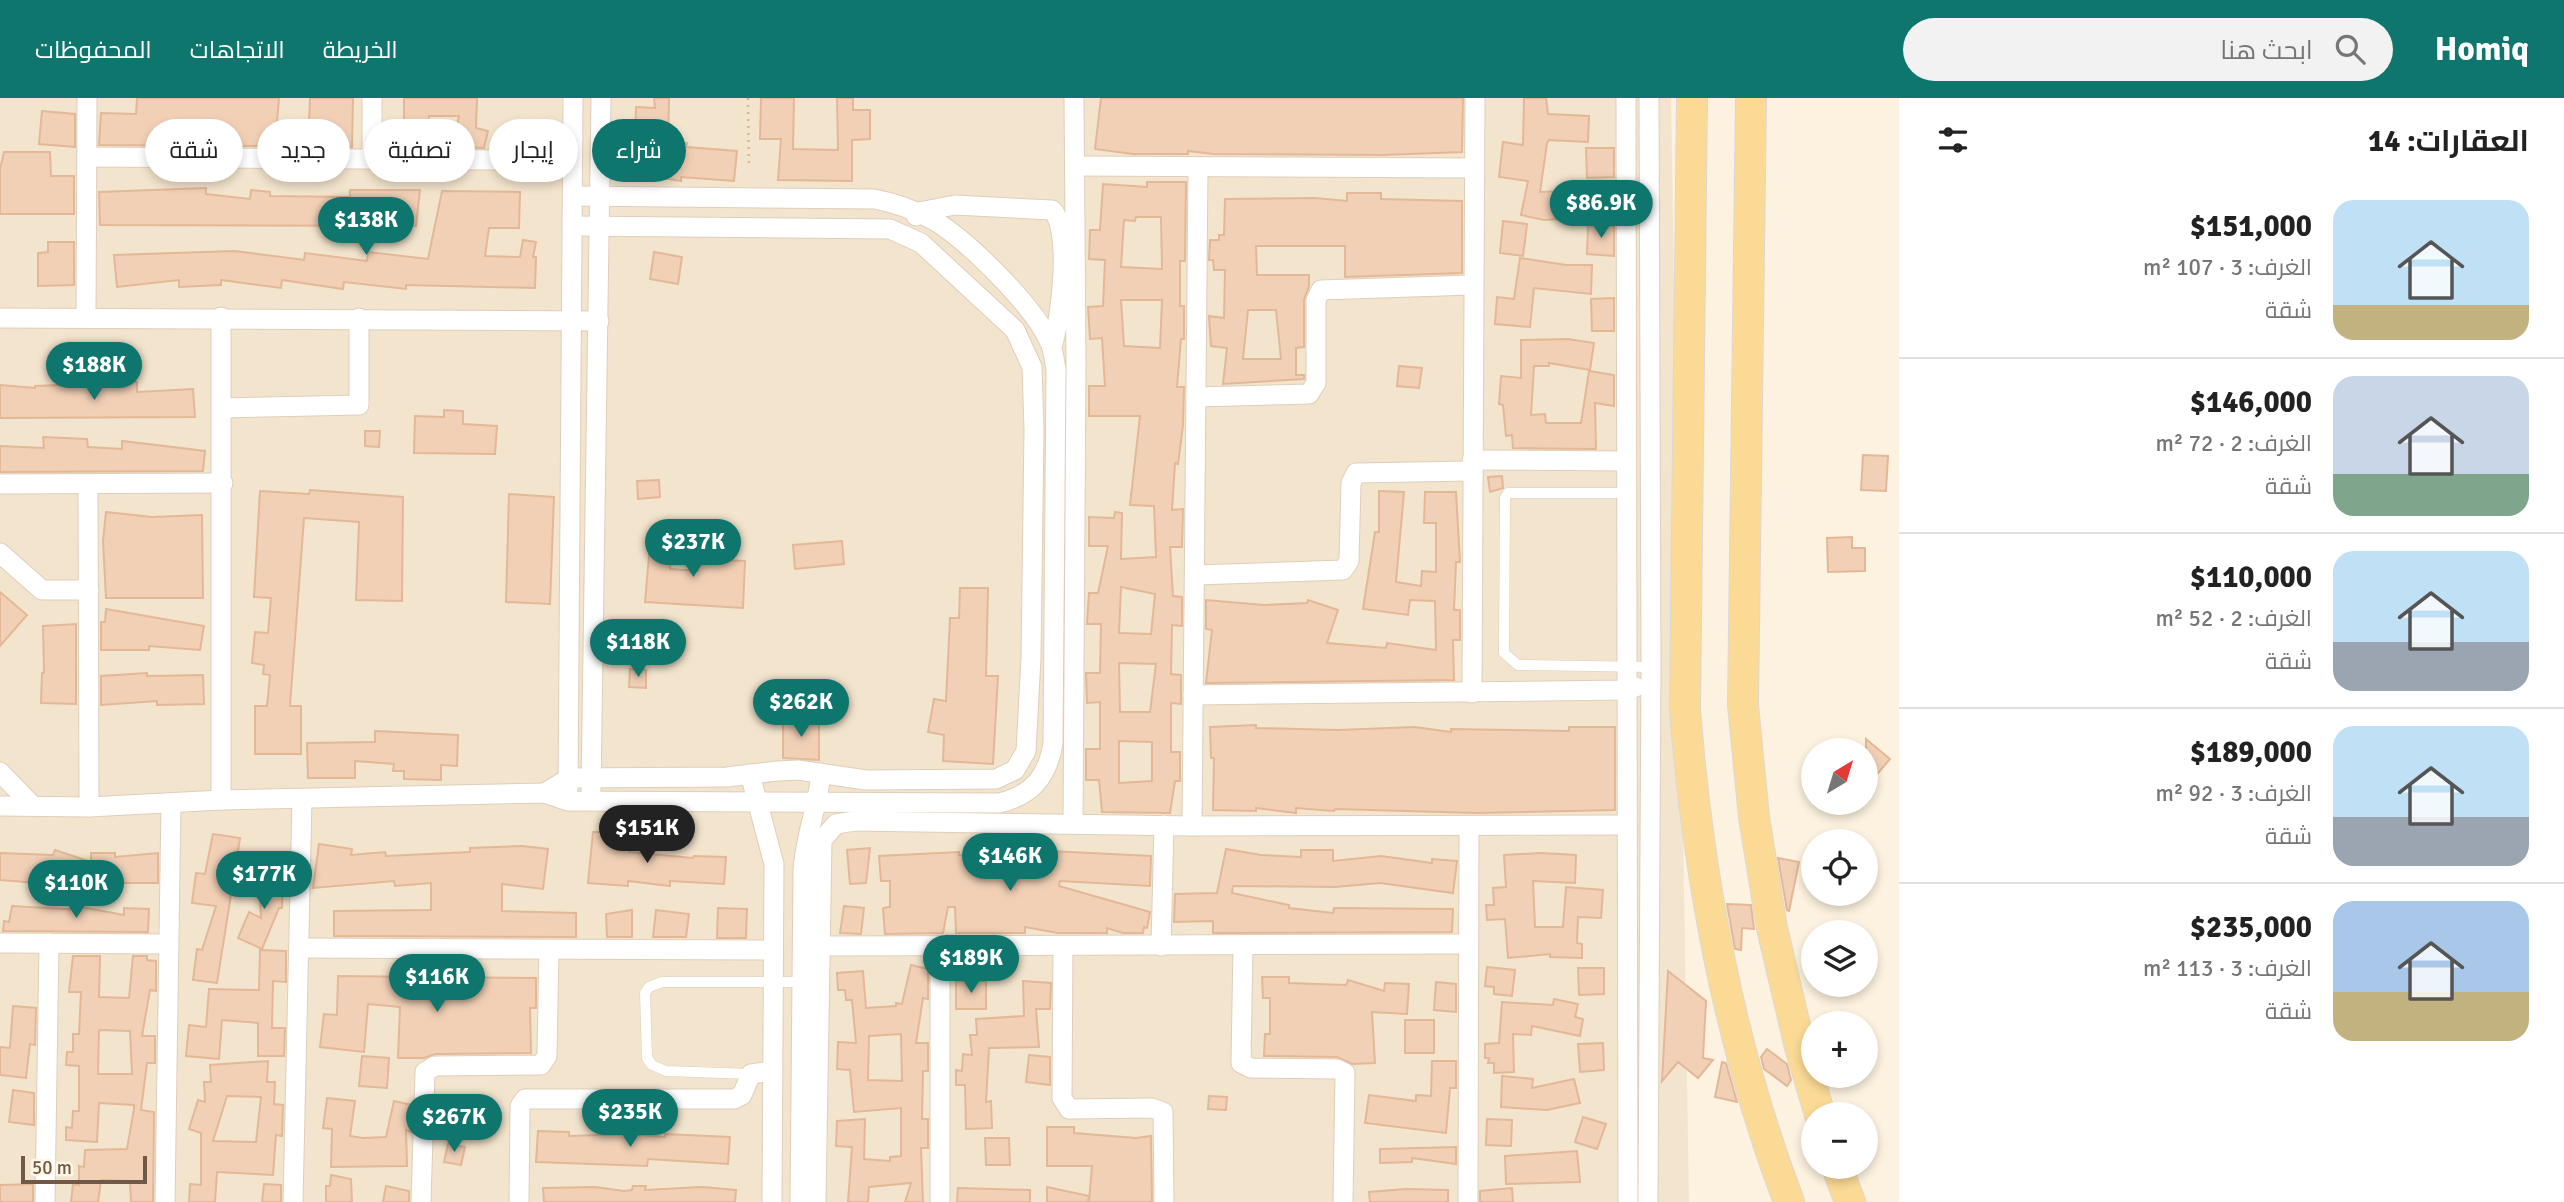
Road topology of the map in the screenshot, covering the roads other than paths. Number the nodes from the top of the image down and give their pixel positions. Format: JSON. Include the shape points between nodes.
{"nodes":[{"id":1,"x":87,"y":98,"type":"edge"},
{"id":2,"x":372,"y":98,"type":"edge"},
{"id":3,"x":573,"y":98,"type":"edge"},
{"id":4,"x":601,"y":98,"type":"edge"},
{"id":5,"x":1074,"y":98,"type":"edge"},
{"id":6,"x":1475,"y":98,"type":"edge"},
{"id":7,"x":1626,"y":98,"type":"edge"},
{"id":8,"x":1649,"y":98,"type":"edge"},
{"id":9,"x":1692,"y":98,"type":"edge"},
{"id":10,"x":1751,"y":98,"type":"edge"},
{"id":11,"x":372,"y":119,"type":"edge"},
{"id":12,"x":573,"y":119,"type":"edge"},
{"id":13,"x":87,"y":157,"type":"junction"},
{"id":14,"x":364,"y":159,"type":"edge"},
{"id":15,"x":1075,"y":166,"type":"junction"},
{"id":16,"x":1198,"y":168,"type":"junction"},
{"id":17,"x":1474,"y":168,"type":"junction"},
{"id":18,"x":573,"y":182,"type":"edge"},
{"id":19,"x":573,"y":196,"type":"junction"},
{"id":20,"x":601,"y":196,"type":"junction"},
{"id":21,"x":919,"y":212,"type":"junction"},
{"id":22,"x":573,"y":226,"type":"junction"},
{"id":23,"x":600,"y":226,"type":"junction"},
{"id":24,"x":904,"y":233,"type":"junction"},
{"id":25,"x":1472,"y":285,"type":"junction"},
{"id":26,"x":86,"y":317,"type":"junction"},
{"id":27,"x":222,"y":317,"type":"junction"},
{"id":28,"x":0,"y":318,"type":"edge"},
{"id":29,"x":359,"y":318,"type":"junction"},
{"id":30,"x":571,"y":320,"type":"junction"},
{"id":31,"x":599,"y":321,"type":"junction"},
{"id":32,"x":1052,"y":346,"type":"junction"},
{"id":33,"x":1028,"y":353,"type":"junction"},
{"id":34,"x":1196,"y":397,"type":"junction"},
{"id":35,"x":222,"y":408,"type":"junction"},
{"id":36,"x":1626,"y":461,"type":"junction"},
{"id":37,"x":1472,"y":466,"type":"junction"},
{"id":38,"x":223,"y":483,"type":"junction"},
{"id":39,"x":0,"y":484,"type":"edge"},
{"id":40,"x":88,"y":485,"type":"junction"},
{"id":41,"x":1626,"y":497,"type":"junction"},
{"id":42,"x":1650,"y":501,"type":"junction"},
{"id":43,"x":0,"y":553,"type":"edge"},
{"id":44,"x":1195,"y":575,"type":"junction"},
{"id":45,"x":89,"y":590,"type":"junction"},
{"id":46,"x":1031,"y":657,"type":"junction"},
{"id":47,"x":1055,"y":658,"type":"junction"},
{"id":48,"x":1626,"y":667,"type":"junction"},
{"id":49,"x":1651,"y":674,"type":"junction"},
{"id":50,"x":1626,"y":690,"type":"junction"},
{"id":51,"x":1472,"y":693,"type":"junction"},
{"id":52,"x":1193,"y":695,"type":"junction"},
{"id":53,"x":1051,"y":760,"type":"junction"},
{"id":54,"x":1074,"y":762,"type":"junction"},
{"id":55,"x":0,"y":772,"type":"edge"},
{"id":56,"x":821,"y":773,"type":"junction"},
{"id":57,"x":750,"y":774,"type":"junction"},
{"id":58,"x":569,"y":778,"type":"junction"},
{"id":59,"x":591,"y":778,"type":"junction"},
{"id":60,"x":545,"y":793,"type":"junction"},
{"id":61,"x":302,"y":799,"type":"junction"},
{"id":62,"x":221,"y":800,"type":"junction"},
{"id":63,"x":568,"y":802,"type":"junction"},
{"id":64,"x":592,"y":802,"type":"junction"},
{"id":65,"x":172,"y":803,"type":"junction"},
{"id":66,"x":757,"y":803,"type":"junction"},
{"id":67,"x":818,"y":804,"type":"junction"},
{"id":68,"x":0,"y":806,"type":"edge"},
{"id":69,"x":33,"y":806,"type":"junction"},
{"id":70,"x":89,"y":807,"type":"junction"},
{"id":71,"x":969,"y":813,"type":"junction"},
{"id":72,"x":1073,"y":824,"type":"junction"},
{"id":73,"x":1627,"y":824,"type":"junction"},
{"id":74,"x":1164,"y":825,"type":"junction"},
{"id":75,"x":1192,"y":826,"type":"junction"},
{"id":76,"x":1469,"y":827,"type":"junction"},
{"id":77,"x":0,"y":943,"type":"edge"},
{"id":78,"x":49,"y":943,"type":"junction"},
{"id":79,"x":169,"y":944,"type":"junction"},
{"id":80,"x":1467,"y":944,"type":"junction"},
{"id":81,"x":820,"y":946,"type":"junction"},
{"id":82,"x":1063,"y":946,"type":"junction"},
{"id":83,"x":1161,"y":946,"type":"junction"},
{"id":84,"x":1243,"y":946,"type":"junction"},
{"id":85,"x":940,"y":947,"type":"junction"},
{"id":86,"x":300,"y":948,"type":"junction"},
{"id":87,"x":549,"y":950,"type":"junction"},
{"id":88,"x":774,"y":950,"type":"junction"},
{"id":89,"x":773,"y":982,"type":"junction"},
{"id":90,"x":801,"y":982,"type":"junction"},
{"id":91,"x":772,"y":1071,"type":"junction"},
{"id":92,"x":751,"y":1074,"type":"junction"},
{"id":93,"x":1816,"y":1102,"type":"edge"},
{"id":94,"x":1841,"y":1179,"type":"edge"},
{"id":95,"x":45,"y":1202,"type":"edge"},
{"id":96,"x":164,"y":1202,"type":"edge"},
{"id":97,"x":293,"y":1202,"type":"edge"},
{"id":98,"x":421,"y":1202,"type":"edge"},
{"id":99,"x":519,"y":1202,"type":"edge"},
{"id":100,"x":772,"y":1202,"type":"edge"},
{"id":101,"x":800,"y":1202,"type":"edge"},
{"id":102,"x":816,"y":1202,"type":"edge"},
{"id":103,"x":940,"y":1202,"type":"edge"},
{"id":104,"x":1164,"y":1202,"type":"edge"},
{"id":105,"x":1343,"y":1202,"type":"edge"},
{"id":106,"x":1468,"y":1202,"type":"edge"},
{"id":107,"x":1628,"y":1202,"type":"edge"},
{"id":108,"x":1648,"y":1202,"type":"edge"},
{"id":109,"x":1789,"y":1202,"type":"edge"},
{"id":110,"x":1850,"y":1202,"type":"edge"}],
"edges":[{"from":1,"to":13,"type":"street"},
{"from":2,"to":11,"type":"street"},
{"from":3,"to":12,"type":"street"},
{"from":4,"to":20,"type":"street"},
{"from":5,"to":15,"type":"street"},
{"from":6,"to":17,"type":"street"},
{"from":7,"to":36,"type":"street"},
{"from":8,"to":42,"type":"street"},
{"from":9,"to":109,"type":"main road","via":[[1685,709],[1690,766],[1705,882],[1727,996]]},
{"from":10,"to":93,"type":"main road","via":[[1743,705],[1770,917]]},
{"from":13,"to":14,"type":"street"},
{"from":13,"to":26,"type":"street"},
{"from":15,"to":16,"type":"street"},
{"from":15,"to":54,"type":"street"},
{"from":16,"to":17,"type":"street"},
{"from":16,"to":34,"type":"street"},
{"from":17,"to":25,"type":"street"},
{"from":18,"to":19,"type":"street"},
{"from":19,"to":20,"type":"street"},
{"from":19,"to":22,"type":"street"},
{"from":20,"to":21,"type":"street","via":[[874,199]]},
{"from":20,"to":23,"type":"street"},
{"from":21,"to":24,"type":"street"},
{"from":21,"to":32,"type":"street","via":[[938,223],[1020,298]]},
{"from":21,"to":32,"type":"street","via":[[955,205],[1007,206],[1046,207],[1057,215],[1061,221],[1061,298]]},
{"from":22,"to":23,"type":"street"},
{"from":22,"to":30,"type":"street"},
{"from":23,"to":24,"type":"street","via":[[873,226]]},
{"from":23,"to":31,"type":"street"},
{"from":24,"to":33,"type":"street","via":[[921,243],[1014,330]]},
{"from":25,"to":34,"type":"street","via":[[1321,290],[1316,300],[1316,383],[1309,394]]},
{"from":25,"to":37,"type":"street"},
{"from":26,"to":27,"type":"street"},
{"from":26,"to":28,"type":"street"},
{"from":27,"to":29,"type":"street"},
{"from":27,"to":35,"type":"street"},
{"from":29,"to":30,"type":"street"},
{"from":29,"to":35,"type":"street","via":[[359,405]]},
{"from":30,"to":31,"type":"street"},
{"from":30,"to":58,"type":"street"},
{"from":31,"to":59,"type":"street"},
{"from":32,"to":33,"type":"street"},
{"from":32,"to":47,"type":"street","via":[[1056,369]]},
{"from":33,"to":46,"type":"street","via":[[1034,430]]},
{"from":34,"to":44,"type":"street"},
{"from":35,"to":38,"type":"street"},
{"from":36,"to":37,"type":"street"},
{"from":36,"to":41,"type":"street"},
{"from":37,"to":44,"type":"street","via":[[1356,473],[1351,483],[1349,561],[1343,570]]},
{"from":37,"to":51,"type":"street"},
{"from":38,"to":40,"type":"street"},
{"from":38,"to":62,"type":"street"},
{"from":39,"to":40,"type":"street"},
{"from":40,"to":45,"type":"street"},
{"from":41,"to":42,"type":"street"},
{"from":41,"to":48,"type":"street"},
{"from":41,"to":48,"type":"lane","via":[[1508,493],[1504,653],[1518,665]]},
{"from":42,"to":49,"type":"street"},
{"from":43,"to":45,"type":"street","via":[[42,590]]},
{"from":44,"to":52,"type":"street"},
{"from":45,"to":70,"type":"street"},
{"from":46,"to":47,"type":"street"},
{"from":46,"to":56,"type":"street","via":[[1027,751],[1006,775],[996,779],[866,780]]},
{"from":47,"to":53,"type":"street"},
{"from":48,"to":49,"type":"lane"},
{"from":48,"to":50,"type":"street"},
{"from":49,"to":50,"type":"street"},
{"from":49,"to":108,"type":"street"},
{"from":50,"to":51,"type":"street"},
{"from":50,"to":73,"type":"street"},
{"from":51,"to":52,"type":"street"},
{"from":52,"to":75,"type":"street"},
{"from":53,"to":54,"type":"street"},
{"from":53,"to":71,"type":"street","via":[[1031,791],[1017,800]]},
{"from":54,"to":72,"type":"street"},
{"from":55,"to":69,"type":"street"},
{"from":56,"to":57,"type":"street"},
{"from":56,"to":67,"type":"street"},
{"from":57,"to":59,"type":"street"},
{"from":57,"to":66,"type":"street"},
{"from":58,"to":59,"type":"street"},
{"from":58,"to":60,"type":"street"},
{"from":58,"to":63,"type":"street"},
{"from":59,"to":64,"type":"street"},
{"from":60,"to":61,"type":"street"},
{"from":60,"to":63,"type":"street"},
{"from":61,"to":62,"type":"street"},
{"from":61,"to":86,"type":"street"},
{"from":62,"to":65,"type":"street"},
{"from":63,"to":64,"type":"street"},
{"from":64,"to":66,"type":"street"},
{"from":65,"to":70,"type":"street"},
{"from":65,"to":79,"type":"street"},
{"from":66,"to":67,"type":"street"},
{"from":66,"to":88,"type":"street","via":[[774,864]]},
{"from":67,"to":71,"type":"street"},
{"from":67,"to":90,"type":"street","via":[[804,852]]},
{"from":68,"to":69,"type":"street"},
{"from":69,"to":70,"type":"street"},
{"from":71,"to":72,"type":"street"},
{"from":71,"to":81,"type":"street","via":[[855,821],[829,828],[822,840]]},
{"from":72,"to":74,"type":"street"},
{"from":73,"to":76,"type":"street"},
{"from":73,"to":107,"type":"street"},
{"from":74,"to":75,"type":"street"},
{"from":74,"to":83,"type":"street"},
{"from":75,"to":76,"type":"street"},
{"from":76,"to":80,"type":"street"},
{"from":77,"to":78,"type":"street"},
{"from":78,"to":79,"type":"street"},
{"from":78,"to":95,"type":"street"},
{"from":79,"to":96,"type":"street"},
{"from":80,"to":84,"type":"street"},
{"from":80,"to":106,"type":"street"},
{"from":81,"to":85,"type":"street"},
{"from":81,"to":102,"type":"street"},
{"from":82,"to":83,"type":"street"},
{"from":82,"to":85,"type":"street"},
{"from":82,"to":104,"type":"street","via":[[1062,1098],[1069,1109],[1152,1108],[1163,1112]]},
{"from":83,"to":84,"type":"street"},
{"from":84,"to":105,"type":"street","via":[[1241,1063],[1251,1068],[1336,1069],[1345,1073]]},
{"from":85,"to":103,"type":"street"},
{"from":86,"to":87,"type":"street"},
{"from":86,"to":97,"type":"street"},
{"from":87,"to":88,"type":"street"},
{"from":87,"to":98,"type":"street","via":[[547,1056],[541,1065],[435,1066],[425,1072]]},
{"from":88,"to":89,"type":"street"},
{"from":89,"to":90,"type":"lane"},
{"from":89,"to":91,"type":"street"},
{"from":89,"to":92,"type":"lane","via":[[662,982],[645,993],[647,1058],[652,1065],[666,1070]]},
{"from":90,"to":101,"type":"street"},
{"from":91,"to":92,"type":"street"},
{"from":91,"to":100,"type":"street"},
{"from":92,"to":99,"type":"street","via":[[742,1095],[734,1099],[525,1099],[520,1106]]},
{"from":94,"to":110,"type":"main road"}]}
